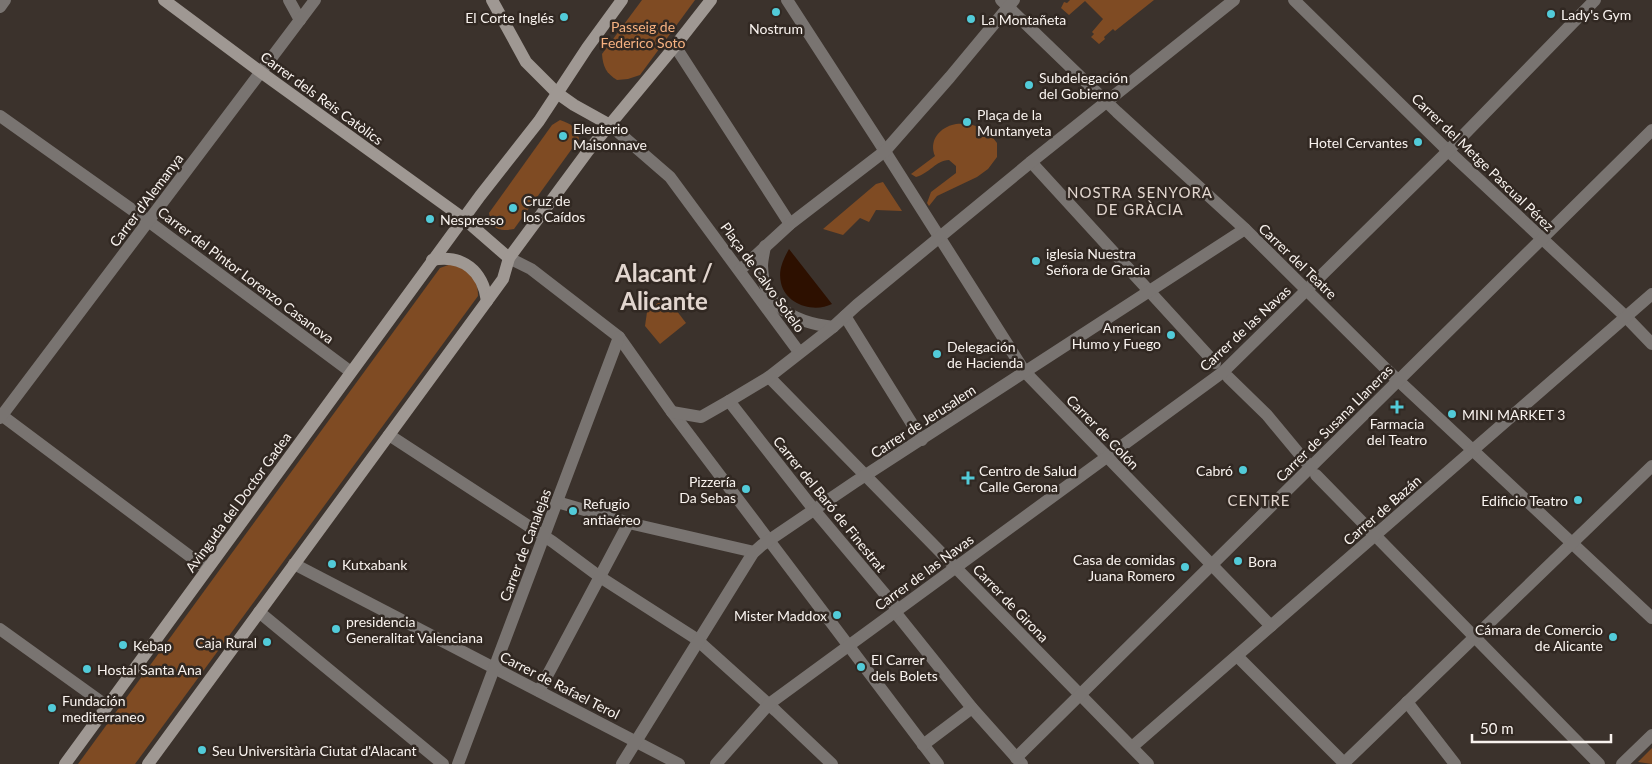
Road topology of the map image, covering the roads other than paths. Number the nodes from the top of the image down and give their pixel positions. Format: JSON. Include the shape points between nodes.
{"nodes":[{"id":1,"x":5,"y":0,"type":"edge"},
{"id":2,"x":164,"y":0,"type":"edge"},
{"id":3,"x":289,"y":0,"type":"edge"},
{"id":4,"x":315,"y":0,"type":"edge"},
{"id":5,"x":492,"y":0,"type":"edge"},
{"id":6,"x":622,"y":0,"type":"edge"},
{"id":7,"x":711,"y":0,"type":"edge"},
{"id":8,"x":787,"y":0,"type":"edge"},
{"id":9,"x":1234,"y":0,"type":"edge"},
{"id":10,"x":1294,"y":0,"type":"edge"},
{"id":11,"x":1595,"y":0,"type":"edge"},
{"id":12,"x":1008,"y":2,"type":"edge"},
{"id":13,"x":0,"y":7,"type":"edge"},
{"id":14,"x":300,"y":20,"type":"junction"},
{"id":15,"x":675,"y":46,"type":"junction"},
{"id":16,"x":262,"y":73,"type":"junction"},
{"id":17,"x":557,"y":93,"type":"junction"},
{"id":18,"x":1107,"y":102,"type":"junction"},
{"id":19,"x":0,"y":116,"type":"edge"},
{"id":20,"x":610,"y":125,"type":"junction"},
{"id":21,"x":1652,"y":130,"type":"edge"},
{"id":22,"x":1448,"y":150,"type":"junction"},
{"id":23,"x":885,"y":151,"type":"junction"},
{"id":24,"x":1031,"y":162,"type":"junction"},
{"id":25,"x":463,"y":218,"type":"junction"},
{"id":26,"x":148,"y":221,"type":"junction"},
{"id":27,"x":790,"y":224,"type":"junction"},
{"id":28,"x":1244,"y":230,"type":"junction"},
{"id":29,"x":939,"y":238,"type":"junction"},
{"id":30,"x":1542,"y":239,"type":"junction"},
{"id":31,"x":765,"y":246,"type":"junction"},
{"id":32,"x":509,"y":258,"type":"junction"},
{"id":33,"x":432,"y":260,"type":"junction"},
{"id":34,"x":740,"y":270,"type":"junction"},
{"id":35,"x":1307,"y":290,"type":"junction"},
{"id":36,"x":1150,"y":292,"type":"junction"},
{"id":37,"x":1652,"y":294,"type":"edge"},
{"id":38,"x":487,"y":302,"type":"junction"},
{"id":39,"x":845,"y":316,"type":"junction"},
{"id":40,"x":1626,"y":317,"type":"junction"},
{"id":41,"x":833,"y":327,"type":"junction"},
{"id":42,"x":619,"y":337,"type":"junction"},
{"id":43,"x":1652,"y":344,"type":"edge"},
{"id":44,"x":799,"y":352,"type":"junction"},
{"id":45,"x":1215,"y":363,"type":"dead end"},
{"id":46,"x":350,"y":372,"type":"junction"},
{"id":47,"x":1024,"y":372,"type":"junction"},
{"id":48,"x":769,"y":377,"type":"junction"},
{"id":49,"x":1228,"y":377,"type":"dead end"},
{"id":50,"x":1399,"y":380,"type":"junction"},
{"id":51,"x":729,"y":401,"type":"junction"},
{"id":52,"x":672,"y":412,"type":"junction"},
{"id":53,"x":1,"y":416,"type":"edge"},
{"id":54,"x":389,"y":436,"type":"junction"},
{"id":55,"x":922,"y":440,"type":"junction"},
{"id":56,"x":1473,"y":450,"type":"junction"},
{"id":57,"x":1107,"y":457,"type":"junction"},
{"id":58,"x":1306,"y":462,"type":"dead end"},
{"id":59,"x":1652,"y":466,"type":"edge"},
{"id":60,"x":1316,"y":475,"type":"dead end"},
{"id":61,"x":866,"y":476,"type":"junction"},
{"id":62,"x":557,"y":502,"type":"junction"},
{"id":63,"x":815,"y":511,"type":"junction"},
{"id":64,"x":629,"y":522,"type":"junction"},
{"id":65,"x":544,"y":536,"type":"junction"},
{"id":66,"x":1375,"y":536,"type":"junction"},
{"id":67,"x":770,"y":541,"type":"junction"},
{"id":68,"x":1573,"y":544,"type":"junction"},
{"id":69,"x":753,"y":553,"type":"junction"},
{"id":70,"x":294,"y":564,"type":"junction"},
{"id":71,"x":1212,"y":565,"type":"junction"},
{"id":72,"x":956,"y":567,"type":"junction"},
{"id":73,"x":208,"y":569,"type":"junction"},
{"id":74,"x":600,"y":576,"type":"junction"},
{"id":75,"x":259,"y":612,"type":"junction"},
{"id":76,"x":895,"y":612,"type":"junction"},
{"id":77,"x":1652,"y":618,"type":"edge"},
{"id":78,"x":1271,"y":626,"type":"junction"},
{"id":79,"x":0,"y":629,"type":"edge"},
{"id":80,"x":1474,"y":638,"type":"junction"},
{"id":81,"x":698,"y":641,"type":"junction"},
{"id":82,"x":848,"y":646,"type":"junction"},
{"id":83,"x":1237,"y":656,"type":"junction"},
{"id":84,"x":494,"y":669,"type":"junction"},
{"id":85,"x":539,"y":691,"type":"junction"},
{"id":86,"x":1080,"y":695,"type":"junction"},
{"id":87,"x":1406,"y":702,"type":"junction"},
{"id":88,"x":769,"y":704,"type":"junction"},
{"id":89,"x":108,"y":706,"type":"junction"},
{"id":90,"x":972,"y":708,"type":"junction"},
{"id":91,"x":1652,"y":735,"type":"edge"},
{"id":92,"x":636,"y":740,"type":"junction"},
{"id":93,"x":923,"y":745,"type":"junction"},
{"id":94,"x":1132,"y":747,"type":"junction"},
{"id":95,"x":1019,"y":761,"type":"edge"},
{"id":96,"x":67,"y":763,"type":"edge"},
{"id":97,"x":1343,"y":763,"type":"edge"},
{"id":98,"x":148,"y":764,"type":"edge"},
{"id":99,"x":444,"y":764,"type":"edge"},
{"id":100,"x":458,"y":764,"type":"edge"},
{"id":101,"x":622,"y":764,"type":"edge"},
{"id":102,"x":679,"y":764,"type":"edge"},
{"id":103,"x":716,"y":764,"type":"edge"},
{"id":104,"x":832,"y":764,"type":"edge"},
{"id":105,"x":938,"y":764,"type":"edge"},
{"id":106,"x":1148,"y":764,"type":"edge"},
{"id":107,"x":1456,"y":764,"type":"edge"},
{"id":108,"x":1599,"y":764,"type":"edge"},
{"id":109,"x":1622,"y":764,"type":"edge"}],
"edges":[{"from":1,"to":13,"type":"street"},
{"from":2,"to":16,"type":"street","name":"Carrer dels Reis Catòlics"},
{"from":3,"to":14,"type":"street"},
{"from":4,"to":14,"type":"street","name":"Carrer d'Alemanya"},
{"from":5,"to":17,"type":"street","name":"Plaça de Calvo Sotelo","via":[[526,62]]},
{"from":6,"to":17,"type":"street"},
{"from":7,"to":15,"type":"street"},
{"from":8,"to":23,"type":"street"},
{"from":9,"to":18,"type":"street"},
{"from":10,"to":22,"type":"street","name":"Carrer del Metge Pascual Pérez"},
{"from":11,"to":22,"type":"street","name":"Carrer de las Navas"},
{"from":12,"to":18,"type":"street","name":"Carrer del Teatre"},
{"from":12,"to":23,"type":"street","via":[[950,77]]},
{"from":14,"to":16,"type":"street","name":"Carrer d'Alemanya"},
{"from":15,"to":20,"type":"street"},
{"from":15,"to":27,"type":"street"},
{"from":16,"to":25,"type":"street","name":"Carrer dels Reis Catòlics"},
{"from":16,"to":26,"type":"street","name":"Carrer d'Alemanya"},
{"from":17,"to":20,"type":"street","name":"Plaça de Calvo Sotelo"},
{"from":17,"to":25,"type":"street"},
{"from":18,"to":24,"type":"street"},
{"from":18,"to":28,"type":"street","name":"Carrer del Teatre"},
{"from":19,"to":26,"type":"street","name":"Carrer del Pintor Lorenzo Casanova"},
{"from":20,"to":32,"type":"street"},
{"from":20,"to":34,"type":"street","name":"Plaça de Calvo Sotelo","via":[[670,176]]},
{"from":21,"to":30,"type":"street","name":"Carrer de Susana Llaneras"},
{"from":22,"to":30,"type":"street","name":"Carrer del Metge Pascual Pérez"},
{"from":22,"to":35,"type":"street","name":"Carrer de las Navas"},
{"from":23,"to":27,"type":"street"},
{"from":23,"to":29,"type":"street"},
{"from":24,"to":29,"type":"street"},
{"from":24,"to":36,"type":"street"},
{"from":25,"to":32,"type":"street"},
{"from":25,"to":33,"type":"street","name":"Avinguda del Doctor Gadea"},
{"from":26,"to":46,"type":"street","name":"Carrer del Pintor Lorenzo Casanova"},
{"from":26,"to":53,"type":"street","name":"Carrer d'Alemanya"},
{"from":27,"to":31,"type":"street"},
{"from":28,"to":35,"type":"street","name":"Carrer del Teatre"},
{"from":28,"to":36,"type":"street","name":"Carrer de Jerusalem"},
{"from":29,"to":39,"type":"street"},
{"from":29,"to":47,"type":"street","name":"Carrer de Colón"},
{"from":30,"to":40,"type":"street","name":"Carrer del Metge Pascual Pérez"},
{"from":30,"to":50,"type":"street","name":"Carrer de Susana Llaneras"},
{"from":31,"to":34,"type":"street"},
{"from":31,"to":41,"type":"street","via":[[762,266],[773,299],[799,320]]},
{"from":32,"to":38,"type":"street","via":[[503,279]]},
{"from":32,"to":42,"type":"street","via":[[530,270]]},
{"from":33,"to":38,"type":"street","via":[[457,260],[470,267],[482,282]]},
{"from":33,"to":46,"type":"street","name":"Avinguda del Doctor Gadea"},
{"from":34,"to":44,"type":"street","name":"Plaça de Calvo Sotelo"},
{"from":35,"to":50,"type":"street","name":"Carrer del Teatre"},
{"from":35,"to":57,"type":"street","name":"Carrer de las Navas","via":[[1223,372]]},
{"from":36,"to":45,"type":"street"},
{"from":36,"to":47,"type":"street","name":"Carrer de Jerusalem"},
{"from":37,"to":40,"type":"street","name":"Carrer de Bazán"},
{"from":38,"to":54,"type":"street"},
{"from":39,"to":41,"type":"street"},
{"from":39,"to":55,"type":"street"},
{"from":40,"to":43,"type":"street","name":"Carrer del Metge Pascual Pérez"},
{"from":40,"to":56,"type":"street","name":"Carrer de Bazán"},
{"from":41,"to":44,"type":"street"},
{"from":42,"to":52,"type":"street"},
{"from":42,"to":62,"type":"street","name":"Carrer de Canalejas"},
{"from":44,"to":48,"type":"street","name":"Plaça de Calvo Sotelo"},
{"from":46,"to":73,"type":"street","name":"Avinguda del Doctor Gadea"},
{"from":47,"to":55,"type":"street","name":"Carrer de Jerusalem"},
{"from":47,"to":57,"type":"street","name":"Carrer de Colón"},
{"from":48,"to":51,"type":"street","name":"Plaça de Calvo Sotelo"},
{"from":48,"to":61,"type":"street","name":"Carrer de Girona"},
{"from":49,"to":58,"type":"street","via":[[1267,415]]},
{"from":50,"to":56,"type":"street","name":"Carrer del Teatre"},
{"from":50,"to":71,"type":"street","name":"Carrer de Susana Llaneras"},
{"from":51,"to":52,"type":"street","name":"Plaça de Calvo Sotelo","via":[[700,416]]},
{"from":51,"to":63,"type":"street","name":"Carrer del Baró de Finestrat"},
{"from":52,"to":67,"type":"street"},
{"from":53,"to":73,"type":"street"},
{"from":54,"to":65,"type":"street"},
{"from":54,"to":70,"type":"street"},
{"from":55,"to":61,"type":"street","name":"Carrer de Jerusalem"},
{"from":56,"to":66,"type":"street","name":"Carrer de Bazán"},
{"from":56,"to":68,"type":"street","name":"Carrer del Teatre"},
{"from":57,"to":71,"type":"street","name":"Carrer de Colón"},
{"from":57,"to":72,"type":"street","name":"Carrer de las Navas"},
{"from":59,"to":68,"type":"street"},
{"from":60,"to":66,"type":"street"},
{"from":61,"to":63,"type":"street","name":"Carrer de Jerusalem"},
{"from":61,"to":72,"type":"street","name":"Carrer de Girona"},
{"from":62,"to":64,"type":"street"},
{"from":62,"to":65,"type":"street","name":"Carrer de Canalejas"},
{"from":63,"to":67,"type":"street","name":"Carrer de Jerusalem"},
{"from":63,"to":76,"type":"street","name":"Carrer del Baró de Finestrat","via":[[895,606]]},
{"from":64,"to":69,"type":"street"},
{"from":64,"to":74,"type":"street"},
{"from":65,"to":74,"type":"street"},
{"from":65,"to":84,"type":"street","name":"Carrer de Canalejas"},
{"from":66,"to":78,"type":"street","name":"Carrer de Bazán"},
{"from":66,"to":80,"type":"street"},
{"from":67,"to":69,"type":"street","name":"Carrer de Jerusalem"},
{"from":67,"to":82,"type":"street"},
{"from":68,"to":77,"type":"street","name":"Carrer del Teatre"},
{"from":68,"to":80,"type":"street"},
{"from":69,"to":81,"type":"street"},
{"from":70,"to":75,"type":"street"},
{"from":70,"to":84,"type":"street","name":"Carrer de Rafael Terol"},
{"from":71,"to":78,"type":"street","name":"Carrer de Colón"},
{"from":71,"to":86,"type":"street","name":"Carrer de Susana Llaneras"},
{"from":72,"to":76,"type":"street","name":"Carrer de las Navas"},
{"from":72,"to":86,"type":"street","name":"Carrer de Girona"},
{"from":73,"to":89,"type":"street","name":"Avinguda del Doctor Gadea"},
{"from":74,"to":81,"type":"street"},
{"from":74,"to":85,"type":"street"},
{"from":75,"to":98,"type":"street"},
{"from":75,"to":99,"type":"street"},
{"from":76,"to":82,"type":"street","name":"Carrer de las Navas"},
{"from":76,"to":90,"type":"street","name":"Carrer del Baró de Finestrat"},
{"from":78,"to":83,"type":"street","name":"Carrer de Bazán"},
{"from":79,"to":89,"type":"street"},
{"from":80,"to":87,"type":"street"},
{"from":80,"to":108,"type":"street"},
{"from":81,"to":88,"type":"street"},
{"from":81,"to":92,"type":"street"},
{"from":82,"to":88,"type":"street","name":"Carrer de las Navas"},
{"from":82,"to":93,"type":"street"},
{"from":83,"to":94,"type":"street","name":"Carrer de Bazán"},
{"from":83,"to":97,"type":"street"},
{"from":84,"to":85,"type":"street","name":"Carrer de Rafael Terol"},
{"from":84,"to":100,"type":"street","name":"Carrer de Canalejas"},
{"from":85,"to":92,"type":"street","name":"Carrer de Rafael Terol"},
{"from":86,"to":94,"type":"street","name":"Carrer de Girona"},
{"from":86,"to":95,"type":"street","name":"Carrer de Susana Llaneras"},
{"from":87,"to":97,"type":"street"},
{"from":87,"to":107,"type":"street"},
{"from":88,"to":103,"type":"street","name":"Carrer de las Navas"},
{"from":88,"to":104,"type":"street"},
{"from":89,"to":96,"type":"street","name":"Avinguda del Doctor Gadea"},
{"from":90,"to":93,"type":"street"},
{"from":90,"to":95,"type":"street","name":"Carrer del Baró de Finestrat"},
{"from":91,"to":109,"type":"street"},
{"from":92,"to":101,"type":"street"},
{"from":92,"to":102,"type":"street","name":"Carrer de Rafael Terol"},
{"from":93,"to":105,"type":"street"},
{"from":94,"to":106,"type":"street","name":"Carrer de Girona"}]}
